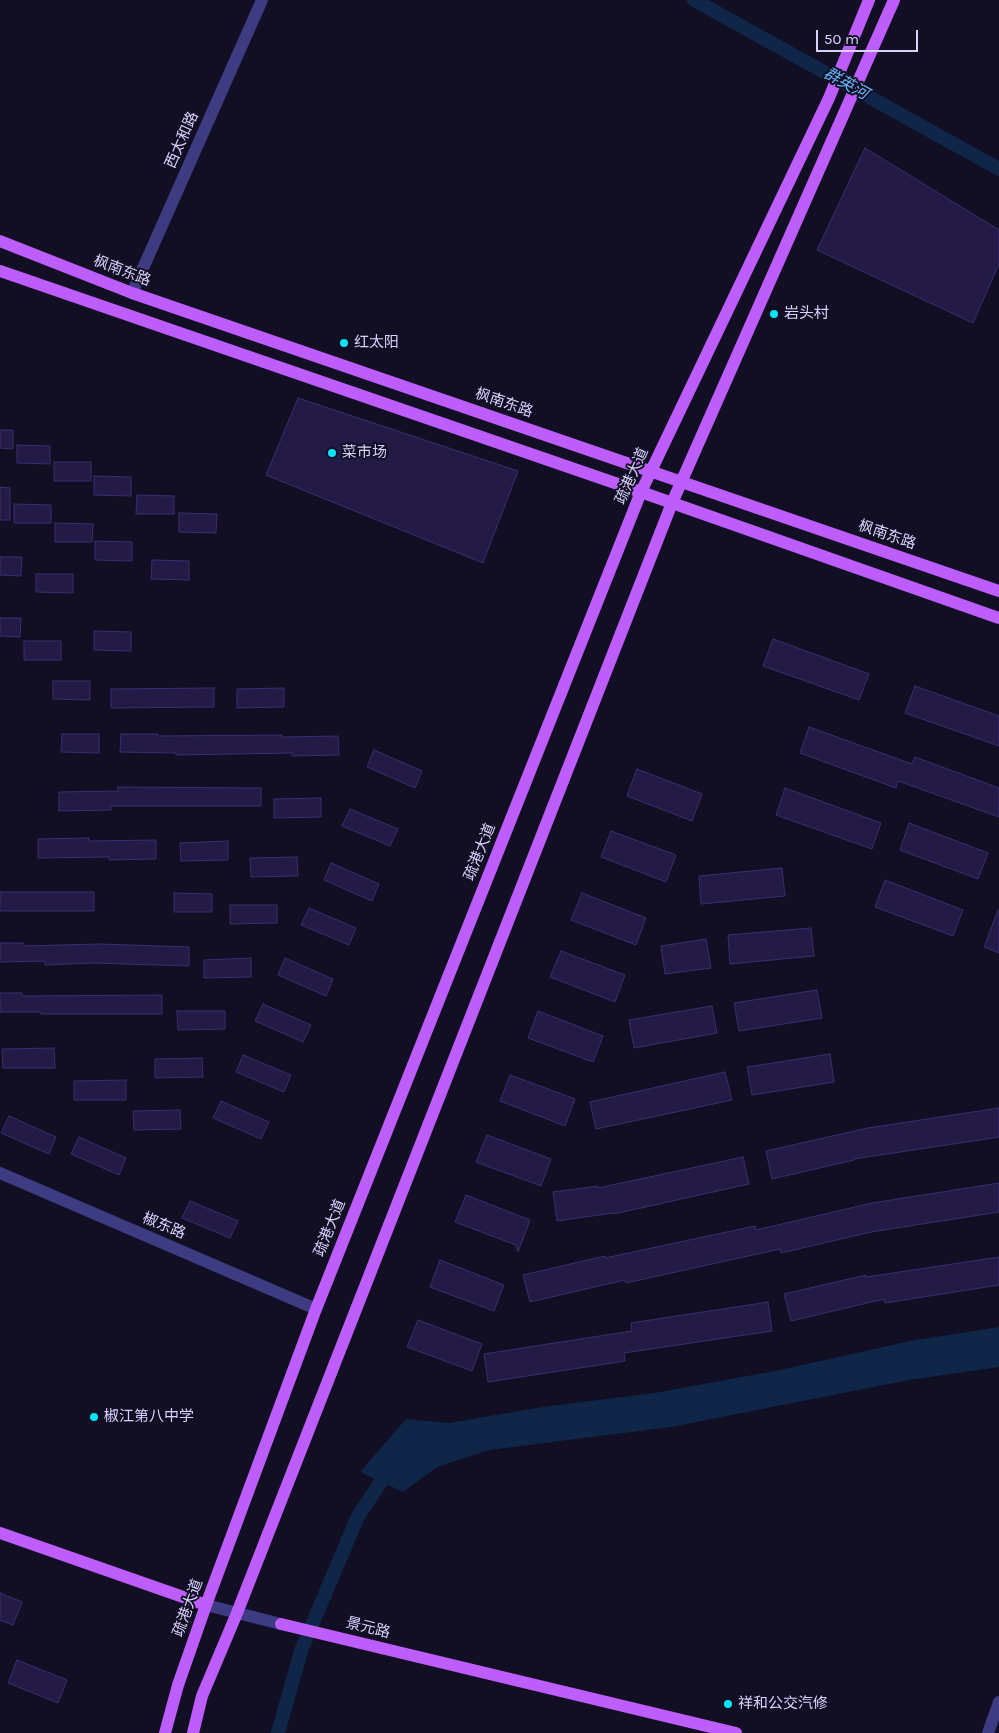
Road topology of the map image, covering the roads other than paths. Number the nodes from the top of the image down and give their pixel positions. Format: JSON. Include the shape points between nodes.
{"nodes":[{"id":1,"x":262,"y":0,"type":"edge"},
{"id":2,"x":869,"y":0,"type":"edge"},
{"id":3,"x":894,"y":0,"type":"edge"},
{"id":4,"x":0,"y":240,"type":"edge"},
{"id":5,"x":0,"y":271,"type":"edge"},
{"id":6,"x":132,"y":293,"type":"junction"},
{"id":7,"x":651,"y":471,"type":"junction"},
{"id":8,"x":682,"y":481,"type":"junction"},
{"id":9,"x":641,"y":492,"type":"junction"},
{"id":10,"x":672,"y":503,"type":"junction"},
{"id":11,"x":999,"y":591,"type":"edge"},
{"id":12,"x":999,"y":618,"type":"edge"},
{"id":13,"x":0,"y":1173,"type":"edge"},
{"id":14,"x":316,"y":1309,"type":"junction"},
{"id":15,"x":0,"y":1533,"type":"edge"},
{"id":16,"x":206,"y":1605,"type":"junction"},
{"id":17,"x":236,"y":1613,"type":"junction"},
{"id":18,"x":281,"y":1624,"type":"joint"},
{"id":19,"x":999,"y":1702,"type":"edge"},
{"id":20,"x":165,"y":1733,"type":"edge"},
{"id":21,"x":193,"y":1733,"type":"edge"},
{"id":22,"x":736,"y":1733,"type":"edge"},
{"id":23,"x":988,"y":1733,"type":"edge"}],
"edges":[{"from":1,"to":6,"type":"street","name":"西太和路"},
{"from":2,"to":7,"type":"main road","name":"疏港大道","via":[[829,98]]},
{"from":3,"to":8,"type":"main road"},
{"from":4,"to":6,"type":"main road","name":"枫南东路"},
{"from":5,"to":9,"type":"main road"},
{"from":6,"to":7,"type":"main road","name":"枫南东路"},
{"from":7,"to":8,"type":"main road","name":"枫南东路"},
{"from":7,"to":9,"type":"main road","name":"疏港大道"},
{"from":8,"to":10,"type":"main road"},
{"from":8,"to":11,"type":"main road","name":"枫南东路"},
{"from":9,"to":10,"type":"main road"},
{"from":9,"to":14,"type":"main road","name":"疏港大道"},
{"from":10,"to":12,"type":"main road"},
{"from":10,"to":17,"type":"main road"},
{"from":13,"to":14,"type":"street","name":"椒东路"},
{"from":14,"to":16,"type":"main road","name":"疏港大道"},
{"from":15,"to":16,"type":"main road","name":"景元路"},
{"from":16,"to":17,"type":"street","name":"景元路"},
{"from":16,"to":20,"type":"main road","name":"疏港大道"},
{"from":17,"to":18,"type":"street","name":"景元路"},
{"from":17,"to":21,"type":"main road","via":[[202,1696]]},
{"from":18,"to":22,"type":"main road","name":"景元路"},
{"from":19,"to":23,"type":"street"}]}
